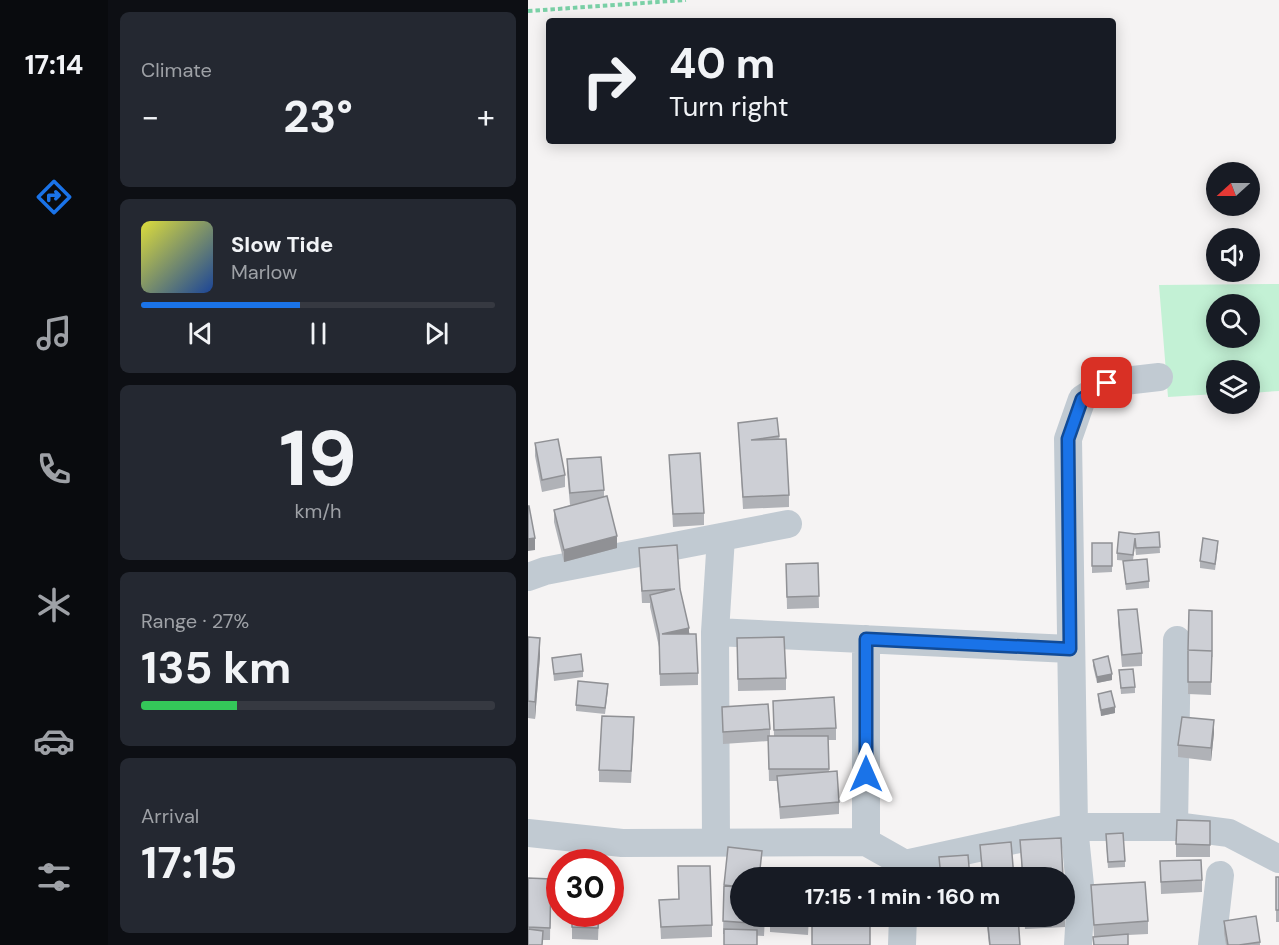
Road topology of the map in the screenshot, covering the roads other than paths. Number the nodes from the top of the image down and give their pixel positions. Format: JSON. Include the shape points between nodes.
{"nodes":[{"id":1,"x":1159,"y":377,"type":"dead end"},
{"id":2,"x":788,"y":524,"type":"dead end"},
{"id":3,"x":722,"y":537,"type":"junction"},
{"id":4,"x":528,"y":577,"type":"edge"},
{"id":5,"x":715,"y":632,"type":"junction"},
{"id":6,"x":866,"y":639,"type":"junction"},
{"id":7,"x":1177,"y":640,"type":"dead end"},
{"id":8,"x":1070,"y":649,"type":"junction"},
{"id":9,"x":1074,"y":827,"type":"junction"},
{"id":10,"x":1174,"y":827,"type":"junction"},
{"id":11,"x":528,"y":833,"type":"edge"},
{"id":12,"x":716,"y":842,"type":"junction"},
{"id":13,"x":866,"y":842,"type":"junction"},
{"id":14,"x":1279,"y":860,"type":"edge"},
{"id":15,"x":900,"y":867,"type":"edge"},
{"id":16,"x":920,"y":867,"type":"edge"},
{"id":17,"x":1220,"y":875,"type":"dead end"},
{"id":18,"x":903,"y":927,"type":"edge"},
{"id":19,"x":902,"y":945,"type":"edge"},
{"id":20,"x":1078,"y":945,"type":"edge"},
{"id":21,"x":1212,"y":945,"type":"edge"}],
"edges":[{"from":1,"to":8,"type":"street","via":[[1107,383],[1082,399],[1068,439]]},
{"from":2,"to":3,"type":"street"},
{"from":3,"to":4,"type":"street"},
{"from":3,"to":5,"type":"street"},
{"from":5,"to":6,"type":"street"},
{"from":5,"to":12,"type":"street"},
{"from":6,"to":8,"type":"street"},
{"from":6,"to":13,"type":"street"},
{"from":7,"to":10,"type":"street"},
{"from":8,"to":9,"type":"street"},
{"from":9,"to":10,"type":"street"},
{"from":9,"to":16,"type":"street"},
{"from":9,"to":20,"type":"street","via":[[1081,895]]},
{"from":10,"to":14,"type":"street","via":[[1229,833]]},
{"from":11,"to":12,"type":"street","via":[[622,843]]},
{"from":12,"to":13,"type":"street"},
{"from":13,"to":15,"type":"street"},
{"from":17,"to":21,"type":"street"},
{"from":18,"to":19,"type":"street"}]}
